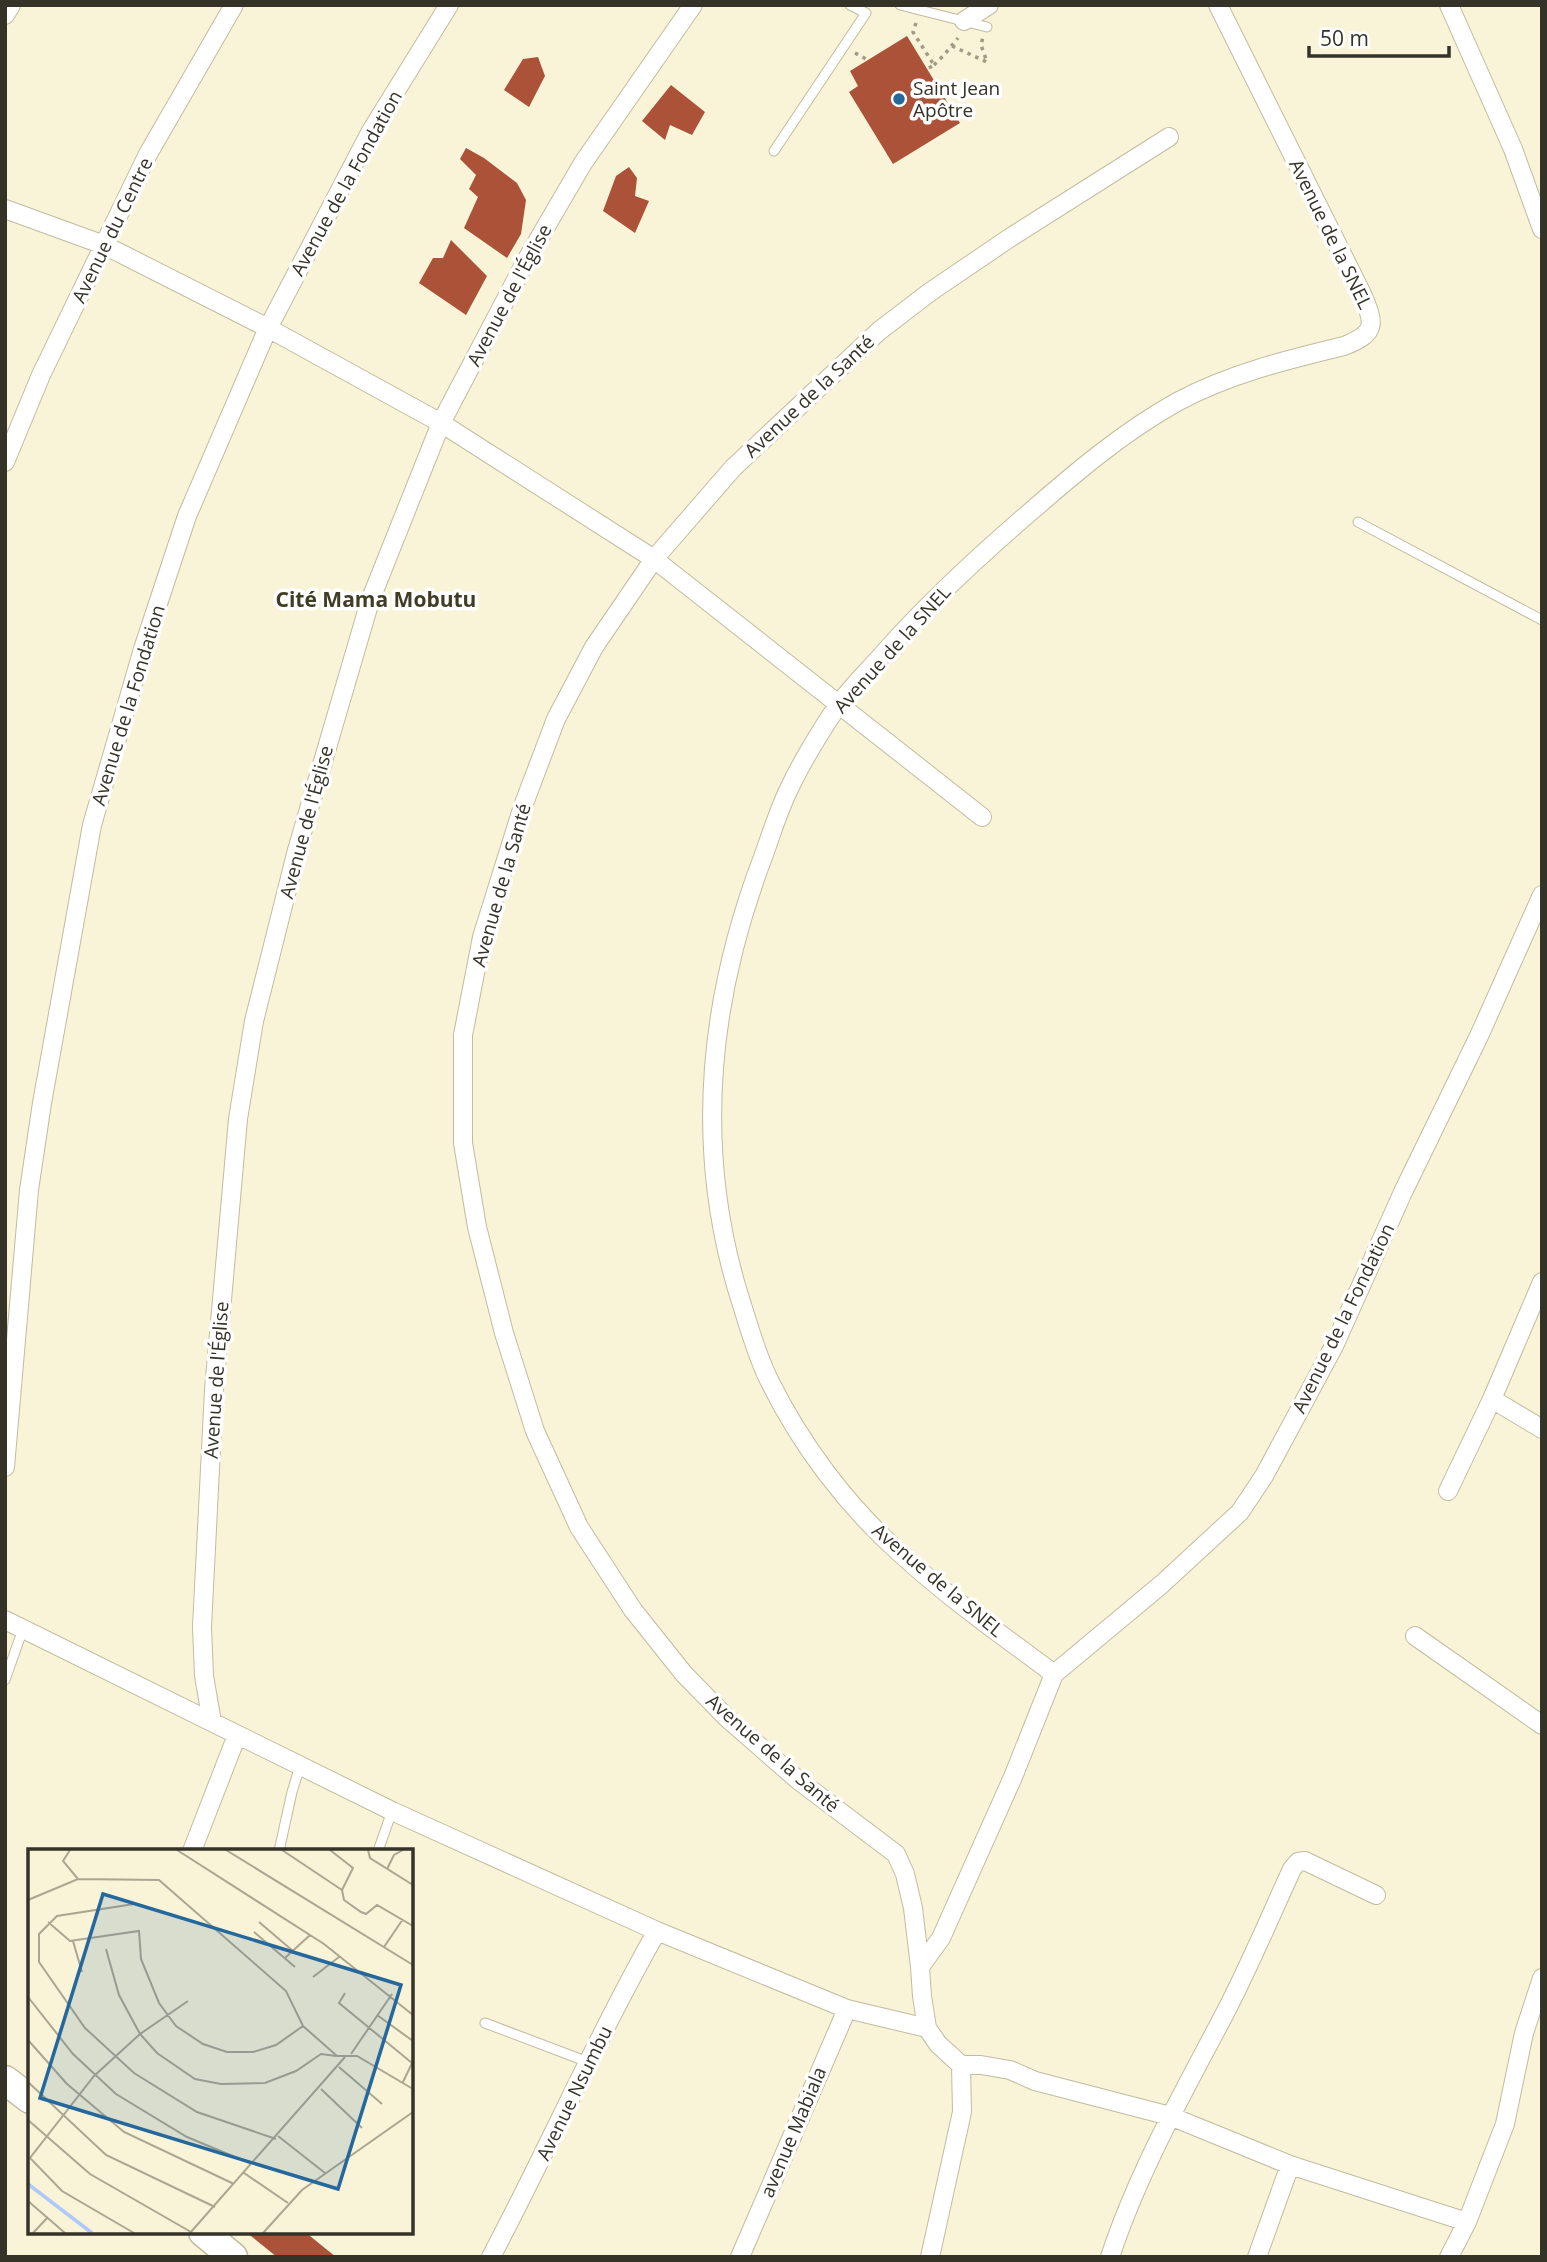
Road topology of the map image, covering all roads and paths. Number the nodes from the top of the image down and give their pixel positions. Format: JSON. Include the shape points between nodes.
{"nodes":[{"id":1,"x":11,"y":5,"type":"edge"},
{"id":2,"x":234,"y":5,"type":"edge"},
{"id":3,"x":449,"y":5,"type":"edge"},
{"id":4,"x":693,"y":5,"type":"edge"},
{"id":5,"x":850,"y":5,"type":"edge"},
{"id":6,"x":900,"y":5,"type":"edge"},
{"id":7,"x":989,"y":5,"type":"edge"},
{"id":8,"x":1218,"y":5,"type":"edge"},
{"id":9,"x":1449,"y":5,"type":"edge"},
{"id":10,"x":868,"y":9,"type":"edge"},
{"id":11,"x":5,"y":15,"type":"edge"},
{"id":12,"x":905,"y":20,"type":"dead end"},
{"id":13,"x":964,"y":22,"type":"junction"},
{"id":14,"x":986,"y":27,"type":"joint"},
{"id":15,"x":952,"y":46,"type":"junction"},
{"id":16,"x":933,"y":65,"type":"junction"},
{"id":17,"x":927,"y":69,"type":"dead end"},
{"id":18,"x":1169,"y":137,"type":"dead end"},
{"id":19,"x":774,"y":151,"type":"dead end"},
{"id":20,"x":5,"y":209,"type":"edge"},
{"id":21,"x":1542,"y":229,"type":"edge"},
{"id":22,"x":104,"y":245,"type":"junction"},
{"id":23,"x":268,"y":328,"type":"junction"},
{"id":24,"x":442,"y":423,"type":"junction"},
{"id":25,"x":5,"y":462,"type":"edge"},
{"id":26,"x":1358,"y":522,"type":"dead end"},
{"id":27,"x":654,"y":559,"type":"junction"},
{"id":28,"x":1542,"y":620,"type":"edge"},
{"id":29,"x":838,"y":705,"type":"junction"},
{"id":30,"x":982,"y":817,"type":"dead end"},
{"id":31,"x":1542,"y":895,"type":"edge"},
{"id":32,"x":1542,"y":1282,"type":"edge"},
{"id":33,"x":1492,"y":1399,"type":"junction"},
{"id":34,"x":1542,"y":1429,"type":"edge"},
{"id":35,"x":5,"y":1466,"type":"edge"},
{"id":36,"x":1448,"y":1491,"type":"dead end"},
{"id":37,"x":5,"y":1620,"type":"edge"},
{"id":38,"x":23,"y":1629,"type":"junction"},
{"id":39,"x":1415,"y":1636,"type":"dead end"},
{"id":40,"x":1054,"y":1674,"type":"junction"},
{"id":41,"x":5,"y":1680,"type":"edge"},
{"id":42,"x":212,"y":1722,"type":"junction"},
{"id":43,"x":1542,"y":1725,"type":"edge"},
{"id":44,"x":237,"y":1735,"type":"junction"},
{"id":45,"x":300,"y":1766,"type":"junction"},
{"id":46,"x":392,"y":1811,"type":"junction"},
{"id":47,"x":193,"y":1849,"type":"edge"},
{"id":48,"x":279,"y":1849,"type":"edge"},
{"id":49,"x":379,"y":1849,"type":"edge"},
{"id":50,"x":1377,"y":1895,"type":"dead end"},
{"id":51,"x":657,"y":1931,"type":"junction"},
{"id":52,"x":920,"y":1967,"type":"junction"},
{"id":53,"x":1542,"y":1978,"type":"edge"},
{"id":54,"x":847,"y":2009,"type":"junction"},
{"id":55,"x":485,"y":2023,"type":"dead end"},
{"id":56,"x":926,"y":2028,"type":"junction"},
{"id":57,"x":588,"y":2062,"type":"junction"},
{"id":58,"x":961,"y":2065,"type":"junction"},
{"id":59,"x":5,"y":2080,"type":"edge"},
{"id":60,"x":28,"y":2097,"type":"edge"},
{"id":61,"x":1170,"y":2116,"type":"junction"},
{"id":62,"x":1290,"y":2165,"type":"junction"},
{"id":63,"x":1466,"y":2222,"type":"junction"},
{"id":64,"x":205,"y":2234,"type":"edge"},
{"id":65,"x":233,"y":2257,"type":"edge"},
{"id":66,"x":491,"y":2257,"type":"edge"},
{"id":67,"x":740,"y":2257,"type":"edge"},
{"id":68,"x":930,"y":2257,"type":"edge"},
{"id":69,"x":1110,"y":2257,"type":"edge"},
{"id":70,"x":1257,"y":2257,"type":"edge"},
{"id":71,"x":1449,"y":2257,"type":"edge"}],
"edges":[{"from":1,"to":11,"type":"street"},
{"from":2,"to":22,"type":"street","name":"Avenue du Centre","via":[[149,154]]},
{"from":3,"to":23,"type":"street","name":"Avenue de la Fondation","via":[[371,131]]},
{"from":4,"to":24,"type":"street","name":"Avenue de l'Église","via":[[583,163]]},
{"from":5,"to":10,"type":"lane"},
{"from":6,"to":13,"type":"lane"},
{"from":7,"to":13,"type":"street"},
{"from":8,"to":29,"type":"street","name":"Avenue de la SNEL","via":[[1362,294],[1372,325],[1368,333],[1343,346],[1251,370],[1177,402],[1112,444],[978,557]]},
{"from":9,"to":21,"type":"street","via":[[1513,149]]},
{"from":10,"to":19,"type":"lane"},
{"from":12,"to":16,"type":"path","via":[[917,23],[913,32]]},
{"from":13,"to":14,"type":"lane"},
{"from":13,"to":15,"type":"path"},
{"from":14,"to":15,"type":"path","via":[[981,45],[987,62]]},
{"from":15,"to":16,"type":"path"},
{"from":16,"to":17,"type":"path"},
{"from":18,"to":27,"type":"street","name":"Avenue de la Santé","via":[[1000,245],[879,331],[733,468]]},
{"from":20,"to":22,"type":"street"},
{"from":22,"to":23,"type":"street"},
{"from":22,"to":25,"type":"street","name":"Avenue du Centre"},
{"from":23,"to":24,"type":"street"},
{"from":23,"to":35,"type":"street","name":"Avenue de la Fondation","via":[[187,516],[92,825],[29,1190]]},
{"from":24,"to":27,"type":"street"},
{"from":24,"to":42,"type":"street","name":"Avenue de l'Église","via":[[370,601],[297,850],[254,1021],[238,1119],[214,1390],[202,1627],[206,1699]]},
{"from":26,"to":28,"type":"lane"},
{"from":27,"to":29,"type":"street"},
{"from":27,"to":52,"type":"street","name":"Avenue de la Santé","via":[[594,647],[556,719],[482,937],[463,1035],[462,1087],[463,1143],[477,1227],[535,1431],[579,1527],[633,1610],[726,1718],[896,1854],[913,1908]]},
{"from":29,"to":30,"type":"street"},
{"from":29,"to":40,"type":"street","name":"Avenue de la SNEL","via":[[783,804],[745,905],[720,1013],[710,1129],[716,1199],[731,1272],[768,1378],[799,1434],[846,1497],[902,1556]]},
{"from":31,"to":40,"type":"street","name":"Avenue de la Fondation","via":[[1334,1346],[1264,1476],[1240,1512]]},
{"from":32,"to":33,"type":"street"},
{"from":33,"to":34,"type":"street"},
{"from":33,"to":36,"type":"street"},
{"from":37,"to":38,"type":"street"},
{"from":38,"to":41,"type":"lane"},
{"from":38,"to":42,"type":"street"},
{"from":39,"to":43,"type":"street"},
{"from":40,"to":52,"type":"street","via":[[941,1938]]},
{"from":42,"to":44,"type":"street"},
{"from":44,"to":45,"type":"street"},
{"from":44,"to":47,"type":"street"},
{"from":45,"to":46,"type":"street"},
{"from":45,"to":48,"type":"lane"},
{"from":46,"to":49,"type":"lane"},
{"from":46,"to":51,"type":"street"},
{"from":50,"to":61,"type":"street","via":[[1305,1861],[1298,1862]]},
{"from":51,"to":54,"type":"street"},
{"from":51,"to":57,"type":"street","name":"Avenue Nsumbu"},
{"from":52,"to":56,"type":"street"},
{"from":53,"to":63,"type":"street","via":[[1524,2033],[1505,2124]]},
{"from":54,"to":56,"type":"street"},
{"from":54,"to":67,"type":"street","name":"avenue Mabiala"},
{"from":55,"to":57,"type":"lane"},
{"from":56,"to":58,"type":"street"},
{"from":57,"to":66,"type":"street","name":"Avenue Nsumbu"},
{"from":58,"to":61,"type":"street","via":[[1010,2070],[1035,2081]]},
{"from":58,"to":68,"type":"street","via":[[962,2112]]},
{"from":59,"to":60,"type":"highway"},
{"from":61,"to":62,"type":"street"},
{"from":61,"to":69,"type":"street"},
{"from":62,"to":63,"type":"street"},
{"from":62,"to":70,"type":"street"},
{"from":63,"to":71,"type":"street"},
{"from":64,"to":65,"type":"highway"}]}
